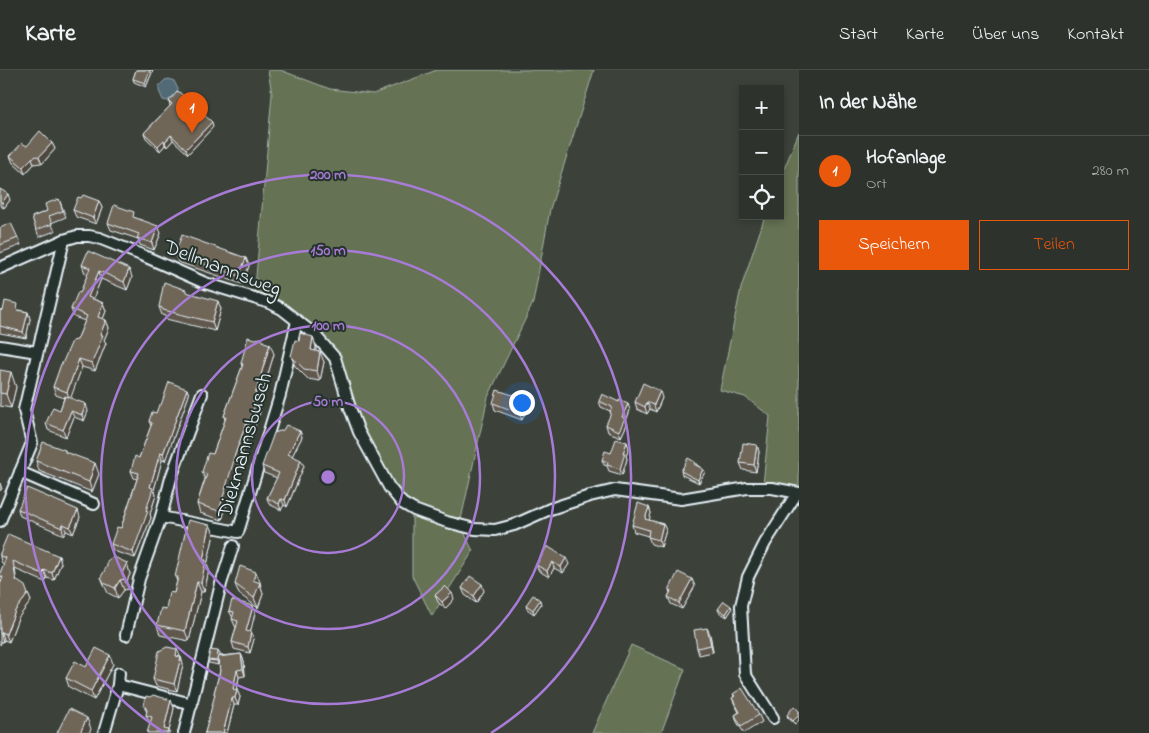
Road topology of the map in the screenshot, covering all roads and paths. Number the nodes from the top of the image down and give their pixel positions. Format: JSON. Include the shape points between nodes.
{"nodes":[{"id":1,"x":64,"y":240,"type":"junction"},
{"id":2,"x":0,"y":268,"type":"edge"},
{"id":3,"x":297,"y":321,"type":"junction"},
{"id":4,"x":0,"y":346,"type":"edge"},
{"id":5,"x":37,"y":352,"type":"junction"},
{"id":6,"x":202,"y":394,"type":"dead end"},
{"id":7,"x":20,"y":472,"type":"junction"},
{"id":8,"x":798,"y":493,"type":"edge"},
{"id":9,"x":94,"y":504,"type":"dead end"},
{"id":10,"x":161,"y":518,"type":"junction"},
{"id":11,"x":0,"y":521,"type":"edge"},
{"id":12,"x":233,"y":546,"type":"dead end"},
{"id":13,"x":126,"y":635,"type":"dead end"},
{"id":14,"x":119,"y":674,"type":"dead end"},
{"id":15,"x":118,"y":685,"type":"junction"},
{"id":16,"x":192,"y":704,"type":"junction"},
{"id":17,"x":773,"y":718,"type":"dead end"},
{"id":18,"x":104,"y":733,"type":"edge"},
{"id":19,"x":184,"y":733,"type":"edge"}],
"edges":[{"from":1,"to":2,"type":"street","name":"Dellmannsweg"},
{"from":1,"to":3,"type":"street","name":"Dellmannsweg","via":[[77,236],[99,238],[205,283],[270,303]]},
{"from":1,"to":5,"type":"street"},
{"from":3,"to":8,"type":"street","name":"Dellmannsweg","via":[[335,358],[357,426],[389,487],[402,503],[447,522],[495,530],[550,509],[615,490],[681,499],[746,488]]},
{"from":3,"to":10,"type":"street","name":"Diekmannsbusch","via":[[280,395],[238,532]]},
{"from":4,"to":5,"type":"street"},
{"from":5,"to":7,"type":"street","via":[[24,410],[32,443]]},
{"from":6,"to":10,"type":"street","via":[[171,478]]},
{"from":7,"to":9,"type":"street"},
{"from":7,"to":11,"type":"street"},
{"from":8,"to":17,"type":"street","name":"Dellmannsweg","via":[[765,542],[748,576],[741,606],[745,674]]},
{"from":10,"to":13,"type":"street","via":[[138,579]]},
{"from":12,"to":16,"type":"street"},
{"from":14,"to":15,"type":"street"},
{"from":15,"to":16,"type":"street"},
{"from":15,"to":18,"type":"street"},
{"from":16,"to":19,"type":"street"}]}
